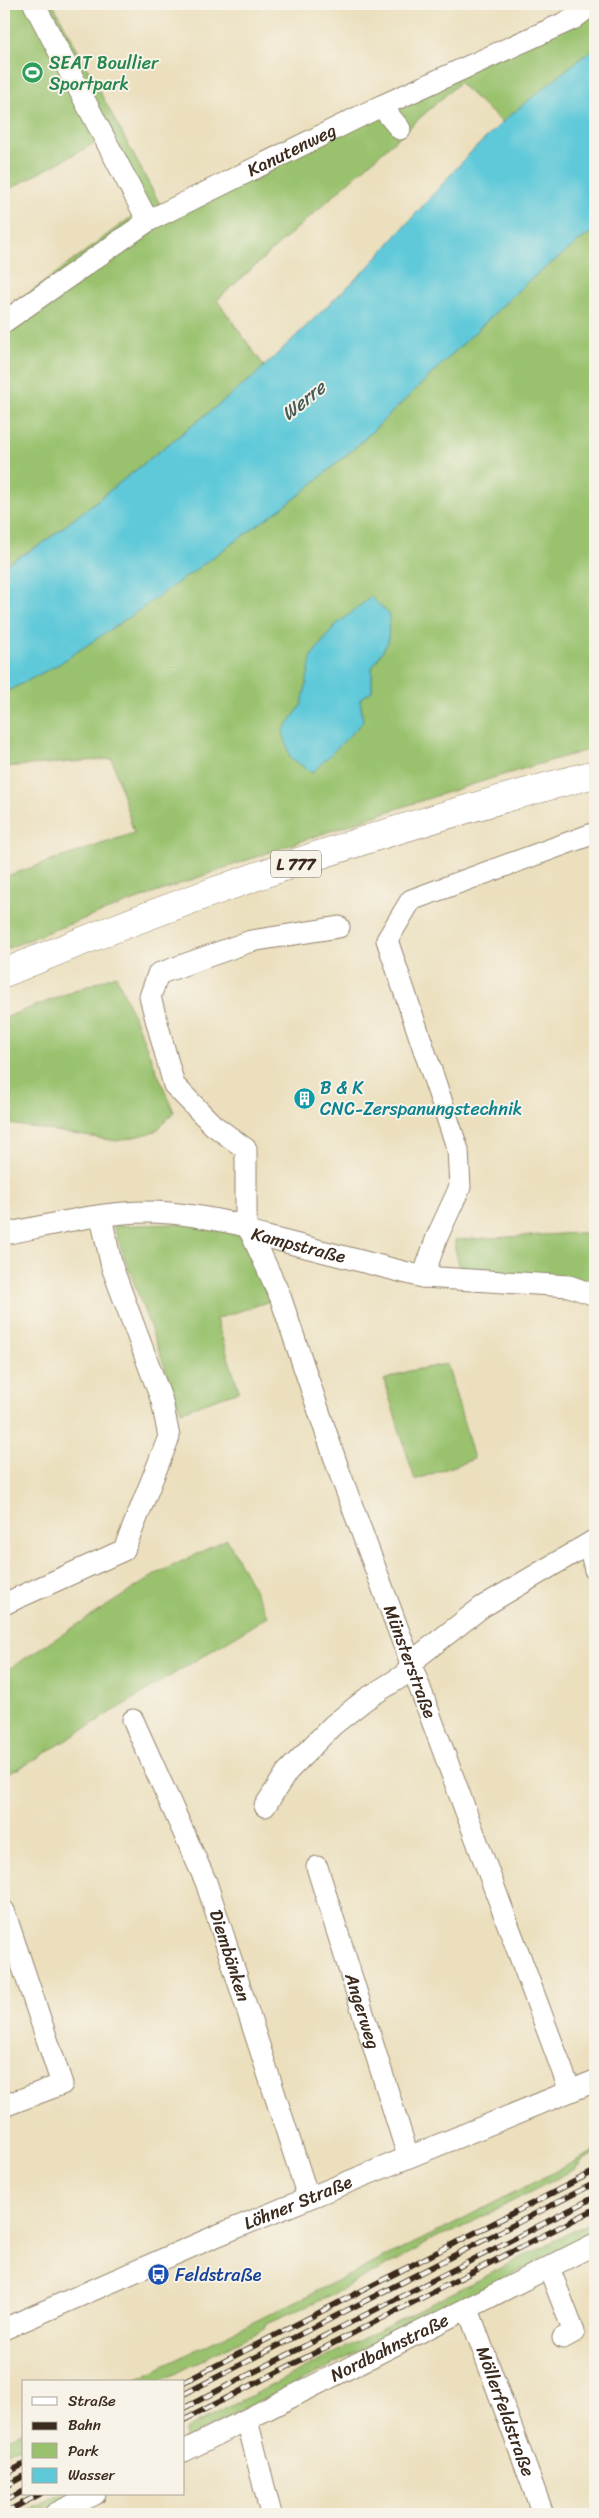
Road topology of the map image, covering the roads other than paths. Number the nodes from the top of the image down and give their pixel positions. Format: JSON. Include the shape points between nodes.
{"nodes":[{"id":1,"x":34,"y":4,"type":"edge"},
{"id":2,"x":593,"y":4,"type":"edge"},
{"id":3,"x":381,"y":106,"type":"junction"},
{"id":4,"x":400,"y":129,"type":"dead end"},
{"id":5,"x":148,"y":221,"type":"junction"},
{"id":6,"x":4,"y":322,"type":"edge"},
{"id":7,"x":595,"y":774,"type":"edge"},
{"id":8,"x":595,"y":833,"type":"edge"},
{"id":9,"x":338,"y":927,"type":"dead end"},
{"id":10,"x":4,"y":973,"type":"edge"},
{"id":11,"x":101,"y":1217,"type":"junction"},
{"id":12,"x":248,"y":1230,"type":"junction"},
{"id":13,"x":4,"y":1234,"type":"edge"},
{"id":14,"x":423,"y":1278,"type":"junction"},
{"id":15,"x":595,"y":1295,"type":"edge"},
{"id":16,"x":592,"y":1542,"type":"edge"},
{"id":17,"x":595,"y":1570,"type":"edge"},
{"id":18,"x":4,"y":1604,"type":"edge"},
{"id":19,"x":411,"y":1667,"type":"junction"},
{"id":20,"x":132,"y":1720,"type":"dead end"},
{"id":21,"x":265,"y":1806,"type":"dead end"},
{"id":22,"x":317,"y":1867,"type":"dead end"},
{"id":23,"x":4,"y":1911,"type":"edge"},
{"id":24,"x":595,"y":2081,"type":"edge"},
{"id":25,"x":570,"y":2091,"type":"junction"},
{"id":26,"x":4,"y":2106,"type":"edge"},
{"id":27,"x":408,"y":2156,"type":"junction"},
{"id":28,"x":308,"y":2197,"type":"junction"},
{"id":29,"x":595,"y":2244,"type":"edge"},
{"id":30,"x":550,"y":2268,"type":"junction"},
{"id":31,"x":468,"y":2309,"type":"junction"},
{"id":32,"x":4,"y":2329,"type":"edge"},
{"id":33,"x":563,"y":2338,"type":"dead end"},
{"id":34,"x":247,"y":2420,"type":"junction"},
{"id":35,"x":185,"y":2451,"type":"edge"},
{"id":36,"x":91,"y":2496,"type":"edge"},
{"id":37,"x":55,"y":2514,"type":"edge"},
{"id":38,"x":272,"y":2514,"type":"edge"},
{"id":39,"x":544,"y":2514,"type":"edge"}],
"edges":[{"from":1,"to":5,"type":"street"},
{"from":2,"to":3,"type":"street","name":"Kanutenweg","via":[[573,19]]},
{"from":3,"to":4,"type":"street"},
{"from":3,"to":5,"type":"street","name":"Kanutenweg"},
{"from":5,"to":6,"type":"street","name":"Kanutenweg"},
{"from":7,"to":10,"type":"highway","number":"L 777","via":[[412,827],[248,880]]},
{"from":8,"to":14,"type":"street","via":[[410,900],[387,940],[458,1150],[461,1169],[460,1187]]},
{"from":9,"to":12,"type":"street","via":[[251,940],[158,974],[150,997],[174,1085],[213,1126],[246,1149]]},
{"from":11,"to":12,"type":"street","name":"Kampstraße","via":[[146,1212],[175,1213],[200,1216]]},
{"from":11,"to":13,"type":"street","name":"Kampstraße"},
{"from":11,"to":18,"type":"street","via":[[112,1267],[162,1401],[169,1437],[124,1550]]},
{"from":12,"to":14,"type":"street","name":"Kampstraße"},
{"from":12,"to":19,"type":"street","name":"Münsterstraße","via":[[280,1296],[339,1471]]},
{"from":14,"to":15,"type":"street","name":"Kampstraße","via":[[569,1286]]},
{"from":16,"to":17,"type":"street"},
{"from":16,"to":19,"type":"street","via":[[482,1607],[419,1656]]},
{"from":19,"to":21,"type":"street","via":[[333,1725],[286,1772]]},
{"from":19,"to":25,"type":"street","name":"Münsterstraße"},
{"from":20,"to":28,"type":"street","name":"Diembänken","via":[[206,1882]]},
{"from":22,"to":27,"type":"street","name":"Angerweg"},
{"from":23,"to":26,"type":"street","via":[[62,2084]]},
{"from":24,"to":25,"type":"street","name":"Löhner Straße"},
{"from":25,"to":27,"type":"street","name":"Löhner Straße"},
{"from":27,"to":28,"type":"street","name":"Löhner Straße"},
{"from":28,"to":32,"type":"street","name":"Löhner Straße"},
{"from":29,"to":30,"type":"street","name":"Nordbahnstraße"},
{"from":30,"to":31,"type":"street","name":"Nordbahnstraße"},
{"from":30,"to":33,"type":"street","via":[[574,2332]]},
{"from":31,"to":34,"type":"street","name":"Nordbahnstraße"},
{"from":31,"to":39,"type":"street","name":"Möllerfeldstraße"},
{"from":34,"to":35,"type":"street","name":"Nordbahnstraße"},
{"from":34,"to":38,"type":"street"},
{"from":36,"to":37,"type":"street"}]}
